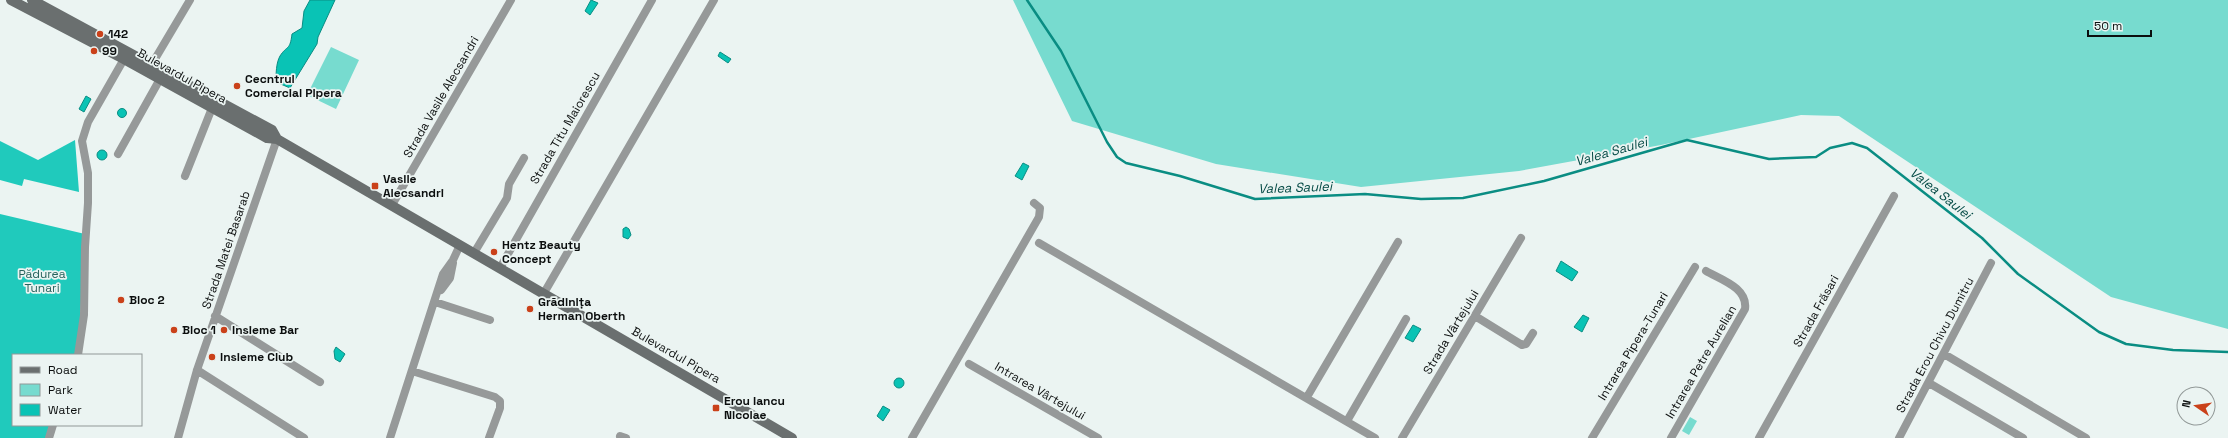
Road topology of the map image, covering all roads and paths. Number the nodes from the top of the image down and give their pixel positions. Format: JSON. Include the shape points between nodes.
{"nodes":[{"id":1,"x":12,"y":0,"type":"edge"},
{"id":2,"x":32,"y":0,"type":"edge"},
{"id":3,"x":190,"y":0,"type":"edge"},
{"id":4,"x":511,"y":0,"type":"edge"},
{"id":5,"x":652,"y":0,"type":"edge"},
{"id":6,"x":714,"y":0,"type":"edge"},
{"id":7,"x":124,"y":59,"type":"junction"},
{"id":8,"x":152,"y":64,"type":"junction"},
{"id":9,"x":160,"y":79,"type":"junction"},
{"id":10,"x":212,"y":108,"type":"junction"},
{"id":11,"x":277,"y":138,"type":"junction"},
{"id":12,"x":118,"y":154,"type":"dead end"},
{"id":13,"x":524,"y":158,"type":"dead end"},
{"id":14,"x":185,"y":176,"type":"dead end"},
{"id":15,"x":1894,"y":196,"type":"dead end"},
{"id":16,"x":1034,"y":203,"type":"dead end"},
{"id":17,"x":392,"y":205,"type":"junction"},
{"id":18,"x":1521,"y":238,"type":"dead end"},
{"id":19,"x":1398,"y":242,"type":"dead end"},
{"id":20,"x":1039,"y":243,"type":"dead end"},
{"id":21,"x":460,"y":245,"type":"junction"},
{"id":22,"x":474,"y":253,"type":"junction"},
{"id":23,"x":1991,"y":263,"type":"dead end"},
{"id":24,"x":1695,"y":267,"type":"dead end"},
{"id":25,"x":500,"y":268,"type":"junction"},
{"id":26,"x":1706,"y":271,"type":"dead end"},
{"id":27,"x":544,"y":293,"type":"junction"},
{"id":28,"x":435,"y":302,"type":"junction"},
{"id":29,"x":215,"y":316,"type":"junction"},
{"id":30,"x":1475,"y":316,"type":"junction"},
{"id":31,"x":1406,"y":319,"type":"dead end"},
{"id":32,"x":490,"y":320,"type":"dead end"},
{"id":33,"x":1533,"y":333,"type":"dead end"},
{"id":34,"x":78,"y":354,"type":"edge"},
{"id":35,"x":1944,"y":354,"type":"junction"},
{"id":36,"x":969,"y":364,"type":"dead end"},
{"id":37,"x":197,"y":370,"type":"junction"},
{"id":38,"x":412,"y":371,"type":"junction"},
{"id":39,"x":320,"y":382,"type":"dead end"},
{"id":40,"x":1929,"y":382,"type":"junction"},
{"id":41,"x":1307,"y":397,"type":"junction"},
{"id":42,"x":1347,"y":421,"type":"junction"},
{"id":43,"x":53,"y":426,"type":"edge"},
{"id":44,"x":50,"y":438,"type":"edge"},
{"id":45,"x":178,"y":438,"type":"edge"},
{"id":46,"x":304,"y":438,"type":"edge"},
{"id":47,"x":390,"y":438,"type":"edge"},
{"id":48,"x":490,"y":438,"type":"edge"},
{"id":49,"x":792,"y":438,"type":"edge"},
{"id":50,"x":912,"y":438,"type":"edge"},
{"id":51,"x":1098,"y":438,"type":"edge"},
{"id":52,"x":1375,"y":438,"type":"edge"},
{"id":53,"x":1402,"y":438,"type":"edge"},
{"id":54,"x":1592,"y":438,"type":"edge"},
{"id":55,"x":1671,"y":438,"type":"edge"},
{"id":56,"x":1759,"y":438,"type":"edge"},
{"id":57,"x":1899,"y":438,"type":"edge"},
{"id":58,"x":2023,"y":438,"type":"edge"},
{"id":59,"x":2086,"y":438,"type":"edge"}],
"edges":[{"from":1,"to":7,"type":"main road","name":"Bulevardul Pipera"},
{"from":2,"to":8,"type":"main road","name":"Bulevardul Pipera"},
{"from":3,"to":8,"type":"street"},
{"from":4,"to":17,"type":"street","name":"Strada Vasile Alecsandri"},
{"from":5,"to":25,"type":"street","name":"Strada Titu Maiorescu"},
{"from":6,"to":27,"type":"street"},
{"from":7,"to":9,"type":"main road","name":"Bulevardul Pipera"},
{"from":7,"to":34,"type":"street","via":[[88,122],[82,141],[88,173],[88,203],[84,322]]},
{"from":8,"to":11,"type":"main road","name":"Bulevardul Pipera","via":[[272,130]]},
{"from":9,"to":10,"type":"main road","name":"Bulevardul Pipera"},
{"from":9,"to":12,"type":"street"},
{"from":10,"to":11,"type":"main road","name":"Bulevardul Pipera","via":[[267,138]]},
{"from":10,"to":14,"type":"street"},
{"from":11,"to":17,"type":"main road","name":"Bulevardul Pipera"},
{"from":11,"to":29,"type":"street","name":"Strada Matei Basarab"},
{"from":13,"to":22,"type":"street","via":[[510,184],[507,198]]},
{"from":15,"to":56,"type":"street","name":"Strada Frăsari"},
{"from":16,"to":50,"type":"street","via":[[1040,208],[1039,217]]},
{"from":17,"to":21,"type":"main road","name":"Bulevardul Pipera"},
{"from":18,"to":30,"type":"street","name":"Strada Vârtejului"},
{"from":19,"to":41,"type":"street"},
{"from":20,"to":41,"type":"street"},
{"from":21,"to":22,"type":"main road","name":"Bulevardul Pipera"},
{"from":21,"to":28,"type":"street","via":[[453,260],[450,278]]},
{"from":22,"to":25,"type":"main road","name":"Bulevardul Pipera"},
{"from":23,"to":35,"type":"street","name":"Strada Erou Chivu Dumitru"},
{"from":24,"to":54,"type":"street","name":"Intrarea Pipera-Tunari"},
{"from":25,"to":27,"type":"main road","name":"Bulevardul Pipera"},
{"from":26,"to":55,"type":"street","name":"Intrarea Petre Aurelian","via":[[1740,291],[1746,298],[1745,309]]},
{"from":27,"to":49,"type":"main road","name":"Bulevardul Pipera"},
{"from":28,"to":32,"type":"street"},
{"from":28,"to":38,"type":"street"},
{"from":29,"to":37,"type":"street","name":"Strada Matei Basarab"},
{"from":29,"to":39,"type":"street"},
{"from":30,"to":33,"type":"street","via":[[1522,345],[1526,344]]},
{"from":30,"to":53,"type":"street","name":"Strada Vârtejului"},
{"from":31,"to":42,"type":"street"},
{"from":35,"to":40,"type":"street","name":"Strada Erou Chivu Dumitru"},
{"from":35,"to":59,"type":"street"},
{"from":36,"to":51,"type":"street","name":"Intrarea Vârtejului"},
{"from":37,"to":45,"type":"street","name":"Strada Matei Basarab"},
{"from":37,"to":46,"type":"street"},
{"from":38,"to":47,"type":"street"},
{"from":38,"to":48,"type":"street","via":[[496,397],[500,401],[500,408]]},
{"from":40,"to":57,"type":"street","name":"Strada Erou Chivu Dumitru"},
{"from":40,"to":58,"type":"street"},
{"from":41,"to":42,"type":"street"},
{"from":42,"to":52,"type":"street"},
{"from":43,"to":44,"type":"street"}]}
